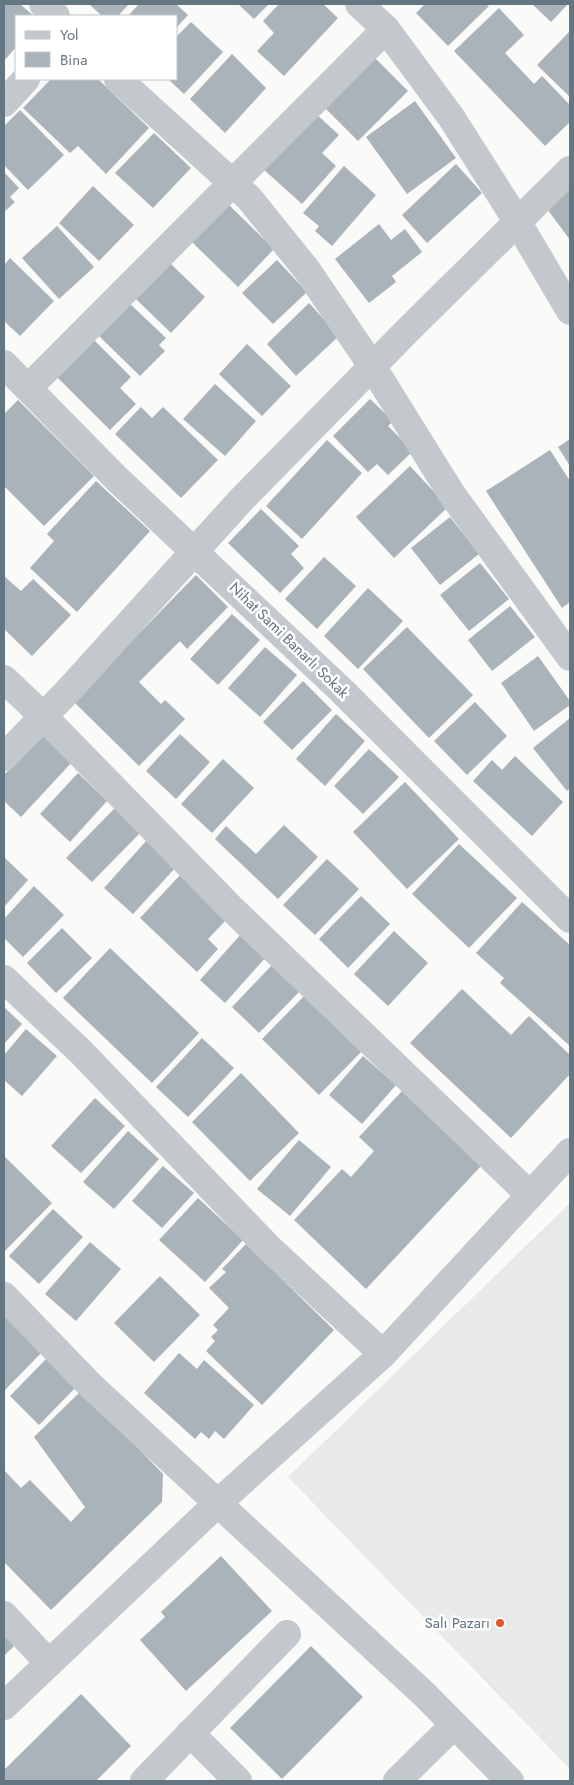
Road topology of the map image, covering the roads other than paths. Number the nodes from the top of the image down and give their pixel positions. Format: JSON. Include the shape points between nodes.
{"nodes":[{"id":1,"x":44,"y":4,"type":"edge"},
{"id":2,"x":359,"y":4,"type":"edge"},
{"id":3,"x":55,"y":15,"type":"edge"},
{"id":4,"x":386,"y":30,"type":"junction"},
{"id":5,"x":25,"y":80,"type":"edge"},
{"id":6,"x":119,"y":80,"type":"edge"},
{"id":7,"x":4,"y":103,"type":"edge"},
{"id":8,"x":570,"y":170,"type":"edge"},
{"id":9,"x":232,"y":183,"type":"junction"},
{"id":10,"x":517,"y":221,"type":"junction"},
{"id":11,"x":570,"y":311,"type":"edge"},
{"id":12,"x":4,"y":364,"type":"edge"},
{"id":13,"x":372,"y":366,"type":"junction"},
{"id":14,"x":28,"y":388,"type":"junction"},
{"id":15,"x":195,"y":551,"type":"junction"},
{"id":16,"x":570,"y":657,"type":"edge"},
{"id":17,"x":4,"y":679,"type":"edge"},
{"id":18,"x":43,"y":716,"type":"junction"},
{"id":19,"x":4,"y":757,"type":"edge"},
{"id":20,"x":570,"y":919,"type":"edge"},
{"id":21,"x":4,"y":979,"type":"edge"},
{"id":22,"x":570,"y":1152,"type":"edge"},
{"id":23,"x":530,"y":1195,"type":"junction"},
{"id":24,"x":4,"y":1296,"type":"edge"},
{"id":25,"x":383,"y":1354,"type":"junction"},
{"id":26,"x":218,"y":1503,"type":"junction"},
{"id":27,"x":4,"y":1615,"type":"edge"},
{"id":28,"x":287,"y":1634,"type":"dead end"},
{"id":29,"x":49,"y":1663,"type":"junction"},
{"id":30,"x":4,"y":1706,"type":"edge"},
{"id":31,"x":454,"y":1724,"type":"junction"},
{"id":32,"x":190,"y":1733,"type":"junction"},
{"id":33,"x":144,"y":1781,"type":"edge"},
{"id":34,"x":238,"y":1781,"type":"edge"},
{"id":35,"x":396,"y":1781,"type":"edge"},
{"id":36,"x":510,"y":1781,"type":"edge"}],
"edges":[{"from":1,"to":3,"type":"street"},
{"from":2,"to":4,"type":"street"},
{"from":4,"to":9,"type":"street"},
{"from":4,"to":10,"type":"street","via":[[451,117]]},
{"from":5,"to":7,"type":"street"},
{"from":6,"to":9,"type":"street"},
{"from":8,"to":10,"type":"street"},
{"from":9,"to":13,"type":"street","via":[[249,198],[307,270]]},
{"from":9,"to":14,"type":"street"},
{"from":10,"to":11,"type":"street"},
{"from":10,"to":13,"type":"street"},
{"from":12,"to":14,"type":"street","name":"Nihat Sami Banarlı Sokak"},
{"from":13,"to":15,"type":"street"},
{"from":13,"to":16,"type":"street","via":[[451,493]]},
{"from":14,"to":15,"type":"street","name":"Nihat Sami Banarlı Sokak","via":[[116,478]]},
{"from":15,"to":18,"type":"street"},
{"from":15,"to":20,"type":"street","name":"Nihat Sami Banarlı Sokak","via":[[340,689]]},
{"from":17,"to":18,"type":"street"},
{"from":18,"to":19,"type":"street"},
{"from":18,"to":23,"type":"street","via":[[231,908]]},
{"from":21,"to":25,"type":"street","via":[[81,1052],[268,1247]]},
{"from":22,"to":23,"type":"street"},
{"from":23,"to":25,"type":"street"},
{"from":24,"to":26,"type":"street","via":[[90,1386]]},
{"from":25,"to":26,"type":"street"},
{"from":26,"to":29,"type":"street"},
{"from":26,"to":31,"type":"street"},
{"from":27,"to":29,"type":"street"},
{"from":28,"to":32,"type":"street"},
{"from":29,"to":30,"type":"street"},
{"from":31,"to":35,"type":"street"},
{"from":31,"to":36,"type":"street"},
{"from":32,"to":33,"type":"street"},
{"from":32,"to":34,"type":"street"}]}
